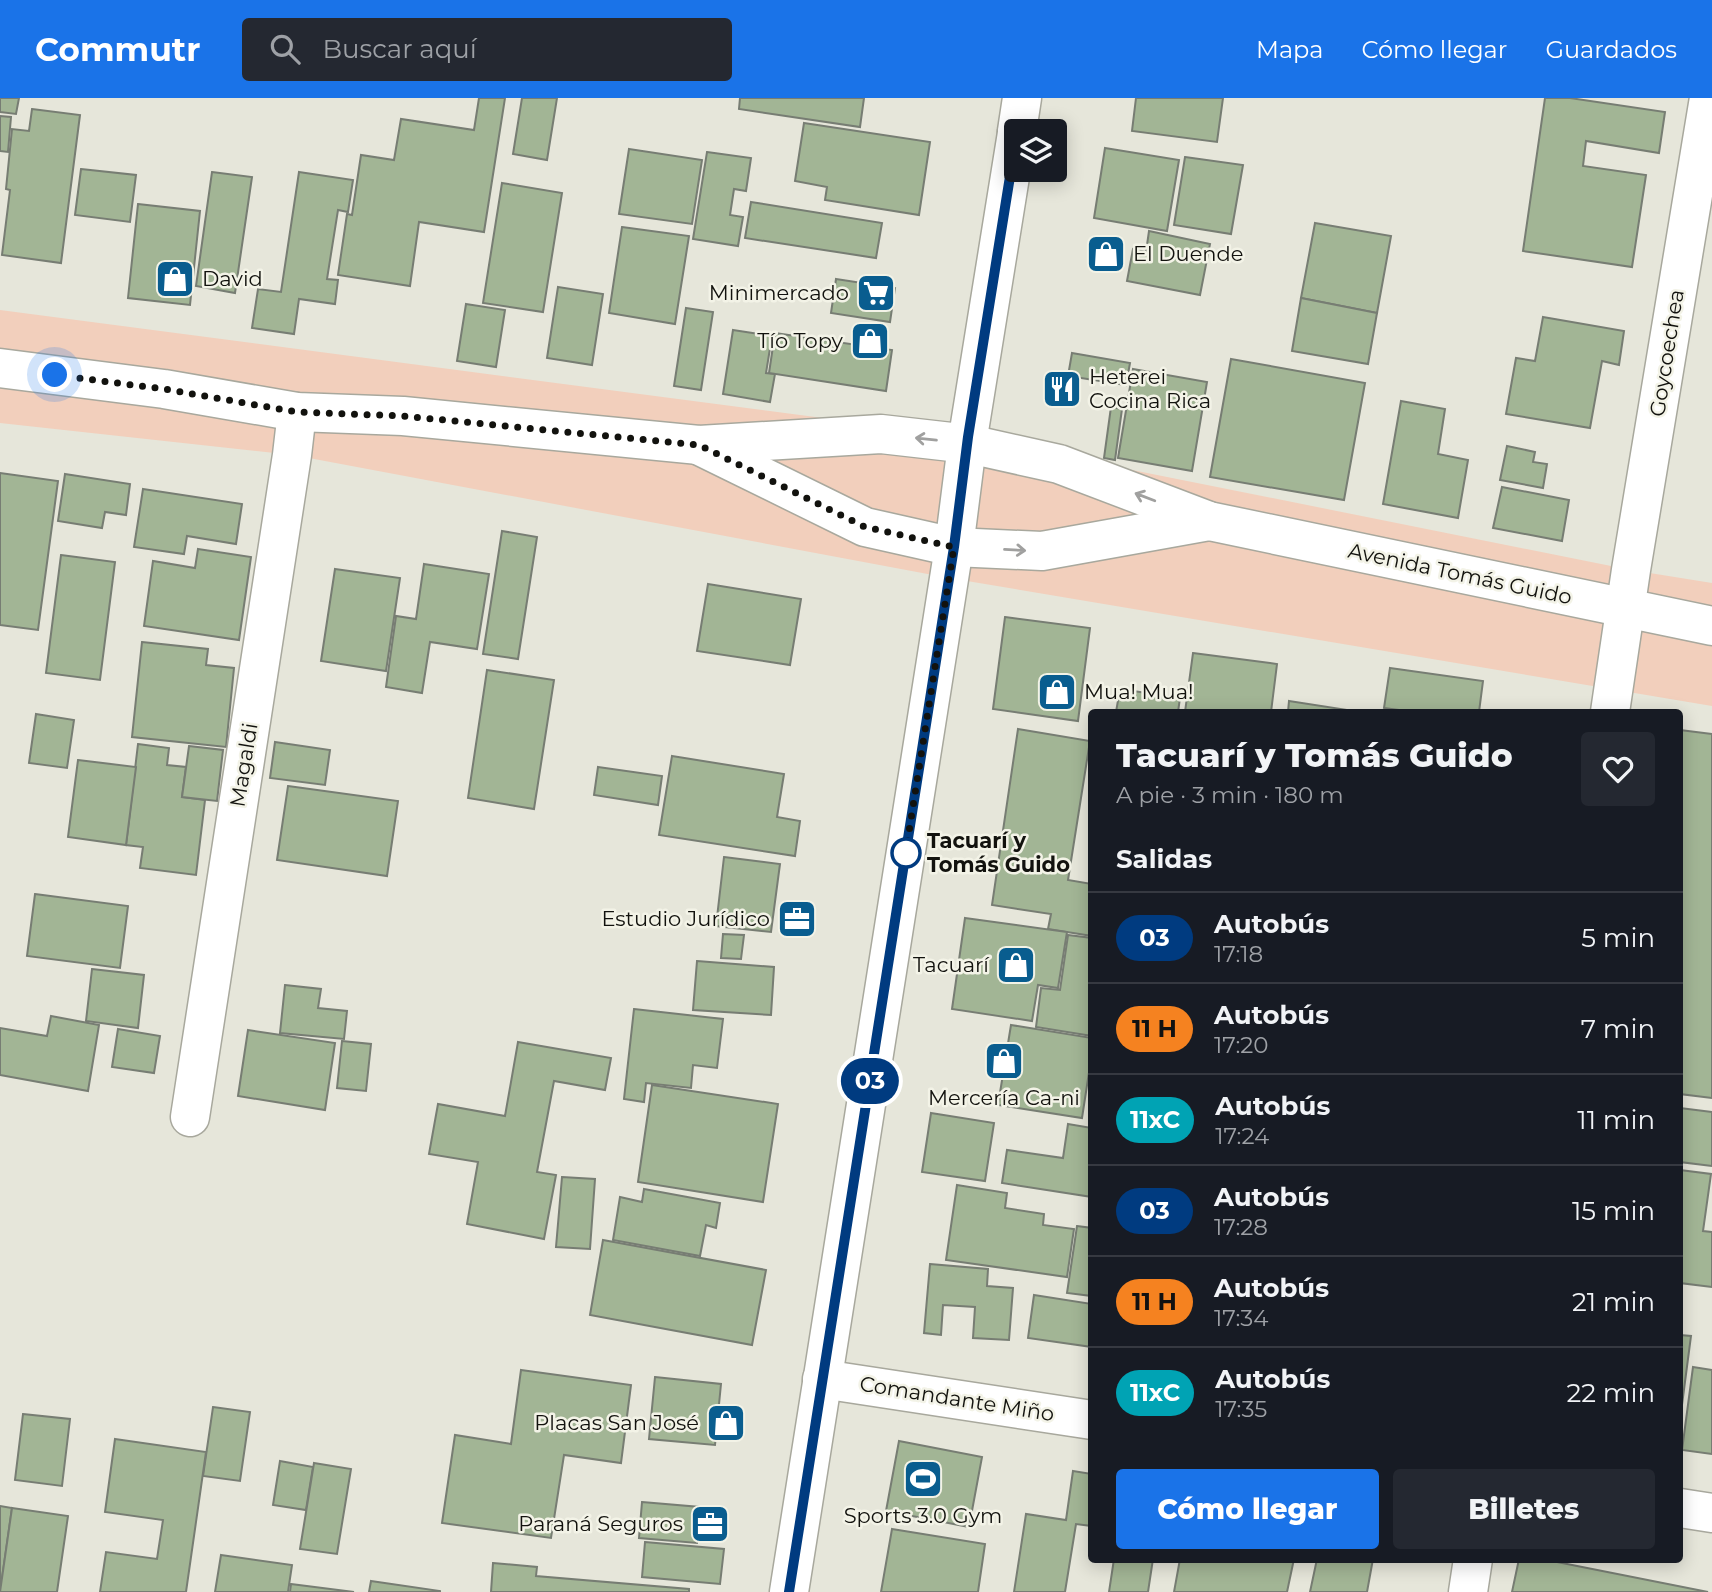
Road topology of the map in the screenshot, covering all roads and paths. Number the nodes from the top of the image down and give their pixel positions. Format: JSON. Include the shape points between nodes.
{"nodes":[{"id":1,"x":1022,"y":98,"type":"edge"},
{"id":2,"x":1709,"y":98,"type":"edge"},
{"id":3,"x":1019,"y":119,"type":"edge"},
{"id":4,"x":1009,"y":182,"type":"edge"},
{"id":5,"x":0,"y":368,"type":"edge"},
{"id":6,"x":297,"y":412,"type":"junction"},
{"id":7,"x":969,"y":444,"type":"junction"},
{"id":8,"x":699,"y":445,"type":"junction"},
{"id":9,"x":1209,"y":521,"type":"junction"},
{"id":10,"x":954,"y":547,"type":"junction"},
{"id":11,"x":1626,"y":607,"type":"junction"},
{"id":12,"x":1712,"y":626,"type":"edge"},
{"id":13,"x":1610,"y":709,"type":"edge"},
{"id":14,"x":190,"y":1117,"type":"dead end"},
{"id":15,"x":822,"y":1379,"type":"junction"},
{"id":16,"x":1088,"y":1419,"type":"edge"},
{"id":17,"x":1683,"y":1508,"type":"edge"},
{"id":18,"x":1712,"y":1513,"type":"edge"},
{"id":19,"x":1473,"y":1563,"type":"edge"},
{"id":20,"x":789,"y":1592,"type":"edge"},
{"id":21,"x":1468,"y":1592,"type":"edge"}],
"edges":[{"from":1,"to":3,"type":"main road"},
{"from":2,"to":11,"type":"main road","name":"Goycoechea"},
{"from":4,"to":7,"type":"main road"},
{"from":5,"to":6,"type":"main road","name":"Avenida Tomás Guido"},
{"from":6,"to":8,"type":"main road","name":"Avenida Tomás Guido","via":[[403,416]]},
{"from":6,"to":14,"type":"main road","name":"Magaldi"},
{"from":7,"to":8,"type":"main road","name":"Avenida Tomás Guido","one_way":true,"via":[[881,434]]},
{"from":9,"to":7,"type":"main road","name":"Avenida Tomás Guido","one_way":true,"via":[[1059,464]]},
{"from":7,"to":10,"type":"main road"},
{"from":8,"to":10,"type":"main road","name":"Avenida Tomás Guido","via":[[865,527]]},
{"from":10,"to":9,"type":"main road","name":"Avenida Tomás Guido","one_way":true,"via":[[1042,551]]},
{"from":9,"to":11,"type":"main road","name":"Avenida Tomás Guido"},
{"from":10,"to":15,"type":"main road"},
{"from":11,"to":12,"type":"main road","name":"Avenida Tomás Guido"},
{"from":11,"to":13,"type":"main road","name":"Goycoechea"},
{"from":15,"to":16,"type":"main road","name":"Comandante Miño"},
{"from":15,"to":20,"type":"main road"},
{"from":17,"to":18,"type":"main road"},
{"from":19,"to":21,"type":"main road"}]}
